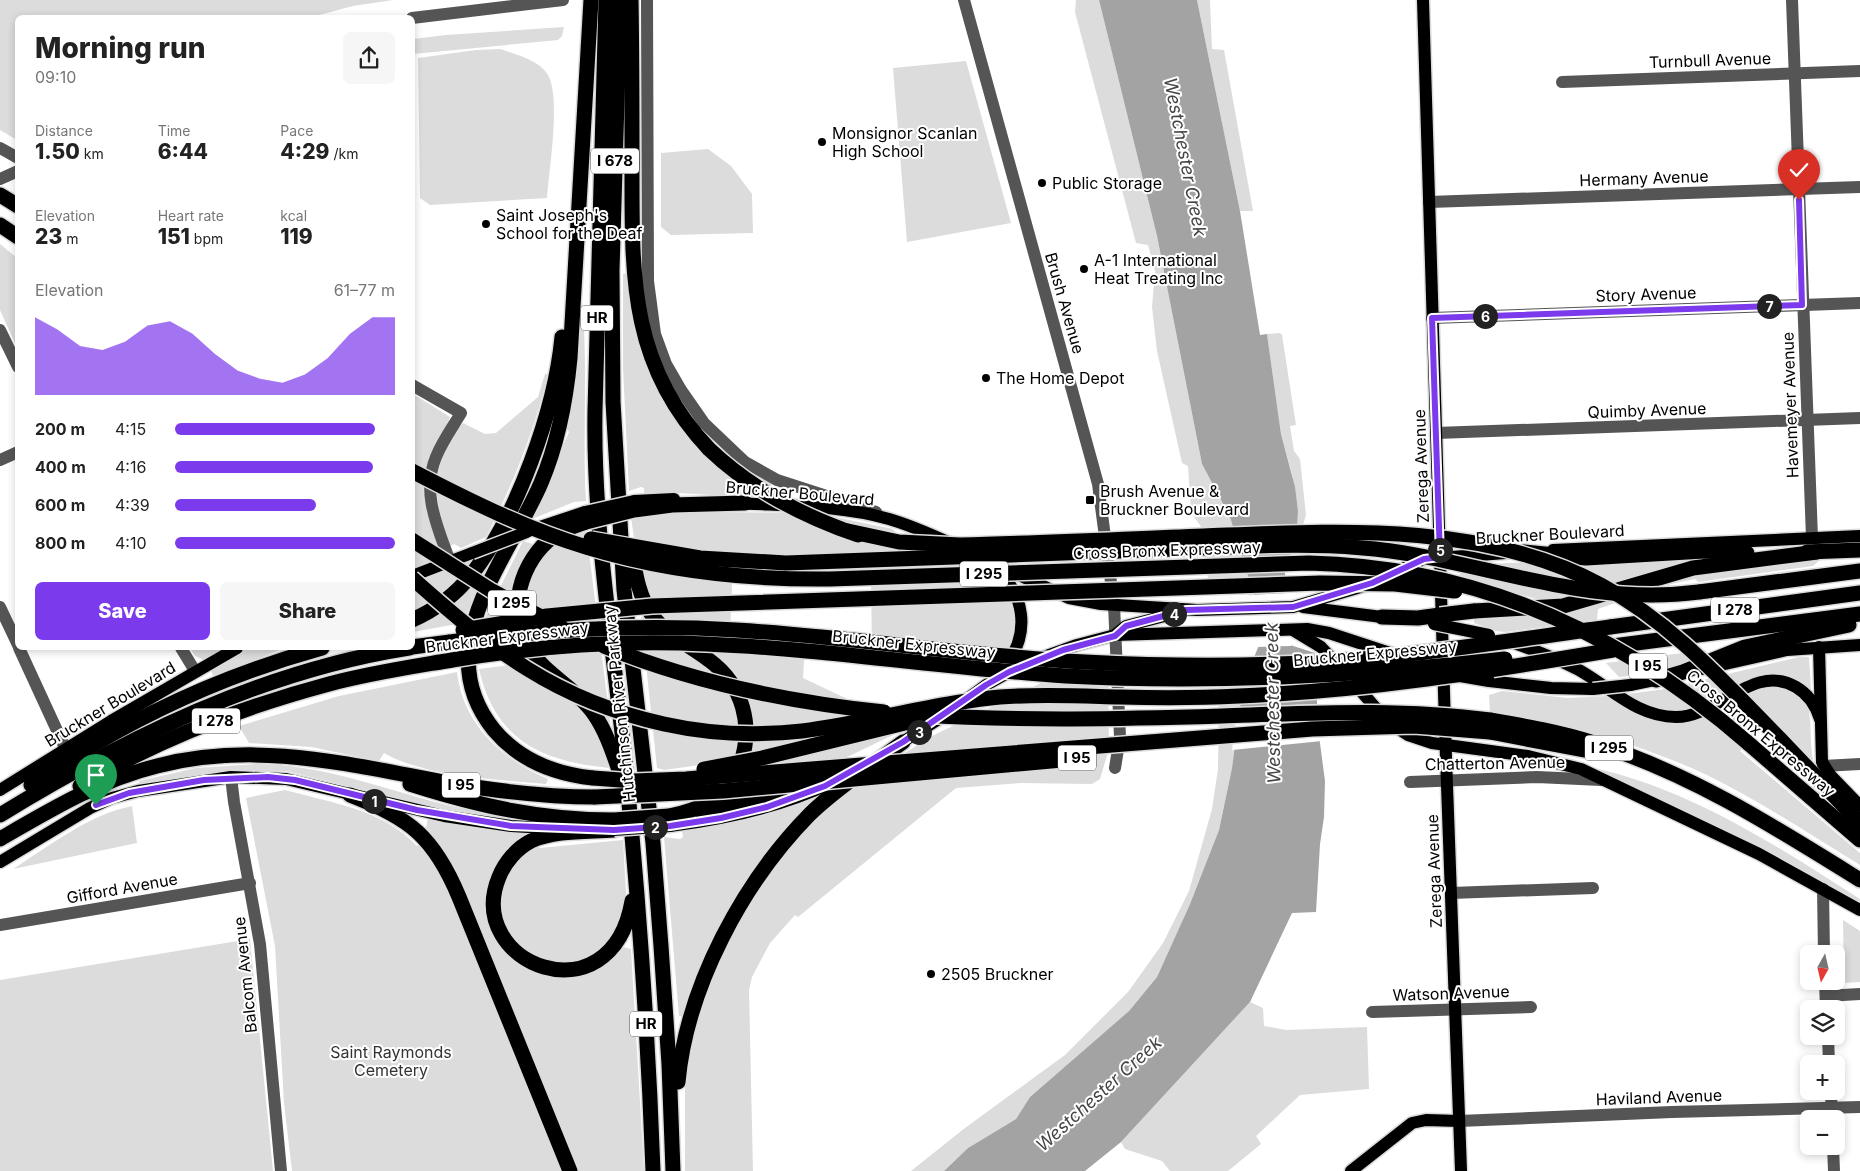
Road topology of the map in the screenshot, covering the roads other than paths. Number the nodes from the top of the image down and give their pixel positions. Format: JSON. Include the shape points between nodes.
{"nodes":[{"id":1,"x":534,"y":0,"type":"edge"},
{"id":2,"x":563,"y":0,"type":"edge"},
{"id":3,"x":591,"y":0,"type":"edge"},
{"id":4,"x":606,"y":0,"type":"edge"},
{"id":5,"x":620,"y":0,"type":"edge"},
{"id":6,"x":631,"y":0,"type":"edge"},
{"id":7,"x":647,"y":0,"type":"edge"},
{"id":8,"x":964,"y":0,"type":"edge"},
{"id":9,"x":1424,"y":0,"type":"edge"},
{"id":10,"x":1792,"y":0,"type":"edge"},
{"id":11,"x":522,"y":6,"type":"junction"},
{"id":12,"x":415,"y":18,"type":"edge"},
{"id":13,"x":1860,"y":71,"type":"edge"},
{"id":14,"x":1794,"y":74,"type":"junction"},
{"id":15,"x":1562,"y":82,"type":"dead end"},
{"id":16,"x":0,"y":148,"type":"edge"},
{"id":17,"x":15,"y":156,"type":"edge"},
{"id":18,"x":15,"y":172,"type":"edge"},
{"id":19,"x":581,"y":172,"type":"junction"},
{"id":20,"x":0,"y":180,"type":"edge"},
{"id":21,"x":1860,"y":187,"type":"edge"},
{"id":22,"x":1798,"y":189,"type":"junction"},
{"id":23,"x":2,"y":196,"type":"edge"},
{"id":24,"x":1429,"y":202,"type":"junction"},
{"id":25,"x":15,"y":204,"type":"edge"},
{"id":26,"x":0,"y":225,"type":"edge"},
{"id":27,"x":15,"y":235,"type":"edge"},
{"id":28,"x":1860,"y":303,"type":"edge"},
{"id":29,"x":1802,"y":305,"type":"junction"},
{"id":30,"x":1432,"y":318,"type":"junction"},
{"id":31,"x":0,"y":330,"type":"edge"},
{"id":32,"x":15,"y":361,"type":"edge"},
{"id":33,"x":415,"y":387,"type":"edge"},
{"id":34,"x":1860,"y":418,"type":"edge"},
{"id":35,"x":1806,"y":420,"type":"junction"},
{"id":36,"x":1436,"y":433,"type":"junction"},
{"id":37,"x":15,"y":453,"type":"edge"},
{"id":38,"x":0,"y":460,"type":"edge"},
{"id":39,"x":617,"y":472,"type":"junction"},
{"id":40,"x":415,"y":473,"type":"edge"},
{"id":41,"x":443,"y":487,"type":"junction"},
{"id":42,"x":745,"y":503,"type":"joint"},
{"id":43,"x":586,"y":517,"type":"junction"},
{"id":44,"x":906,"y":524,"type":"junction"},
{"id":45,"x":848,"y":531,"type":"junction"},
{"id":46,"x":1860,"y":536,"type":"edge"},
{"id":47,"x":415,"y":542,"type":"edge"},
{"id":48,"x":1814,"y":545,"type":"junction"},
{"id":49,"x":1860,"y":550,"type":"edge"},
{"id":50,"x":1524,"y":552,"type":"joint"},
{"id":51,"x":976,"y":554,"type":"junction"},
{"id":52,"x":1013,"y":555,"type":"junction"},
{"id":53,"x":1440,"y":557,"type":"junction"},
{"id":54,"x":450,"y":562,"type":"junction"},
{"id":55,"x":1860,"y":571,"type":"edge"},
{"id":56,"x":415,"y":576,"type":"edge"},
{"id":57,"x":415,"y":580,"type":"edge"},
{"id":58,"x":1860,"y":594,"type":"edge"},
{"id":59,"x":1114,"y":605,"type":"junction"},
{"id":60,"x":0,"y":607,"type":"edge"},
{"id":61,"x":1293,"y":607,"type":"junction"},
{"id":62,"x":1186,"y":610,"type":"junction"},
{"id":63,"x":1534,"y":610,"type":"junction"},
{"id":64,"x":1860,"y":614,"type":"edge"},
{"id":65,"x":1382,"y":617,"type":"junction"},
{"id":66,"x":415,"y":618,"type":"edge"},
{"id":67,"x":1860,"y":623,"type":"edge"},
{"id":68,"x":1291,"y":629,"type":"junction"},
{"id":69,"x":1115,"y":636,"type":"junction"},
{"id":70,"x":449,"y":638,"type":"junction"},
{"id":71,"x":15,"y":640,"type":"edge"},
{"id":72,"x":415,"y":643,"type":"edge"},
{"id":73,"x":1860,"y":645,"type":"edge"},
{"id":74,"x":415,"y":646,"type":"edge"},
{"id":75,"x":1818,"y":647,"type":"junction"},
{"id":76,"x":1613,"y":648,"type":"junction"},
{"id":77,"x":20,"y":650,"type":"edge"},
{"id":78,"x":182,"y":650,"type":"edge"},
{"id":79,"x":233,"y":650,"type":"edge"},
{"id":80,"x":316,"y":650,"type":"edge"},
{"id":81,"x":386,"y":650,"type":"edge"},
{"id":82,"x":395,"y":650,"type":"edge"},
{"id":83,"x":354,"y":658,"type":"junction"},
{"id":84,"x":195,"y":671,"type":"junction"},
{"id":85,"x":1656,"y":680,"type":"junction"},
{"id":86,"x":986,"y":685,"type":"junction"},
{"id":87,"x":1065,"y":696,"type":"junction"},
{"id":88,"x":1820,"y":719,"type":"junction"},
{"id":89,"x":1490,"y":726,"type":"junction"},
{"id":90,"x":1378,"y":727,"type":"junction"},
{"id":91,"x":903,"y":742,"type":"junction"},
{"id":92,"x":1446,"y":745,"type":"junction"},
{"id":93,"x":66,"y":750,"type":"junction"},
{"id":94,"x":329,"y":761,"type":"junction"},
{"id":95,"x":1860,"y":764,"type":"edge"},
{"id":96,"x":1823,"y":766,"type":"junction"},
{"id":97,"x":1115,"y":768,"type":"dead end"},
{"id":98,"x":231,"y":777,"type":"junction"},
{"id":99,"x":593,"y":778,"type":"junction"},
{"id":100,"x":1447,"y":780,"type":"junction"},
{"id":101,"x":1410,"y":782,"type":"dead end"},
{"id":102,"x":1610,"y":782,"type":"junction"},
{"id":103,"x":0,"y":790,"type":"edge"},
{"id":104,"x":628,"y":794,"type":"junction"},
{"id":105,"x":350,"y":795,"type":"junction"},
{"id":106,"x":1860,"y":806,"type":"edge"},
{"id":107,"x":0,"y":809,"type":"edge"},
{"id":108,"x":0,"y":815,"type":"edge"},
{"id":109,"x":669,"y":821,"type":"junction"},
{"id":110,"x":1860,"y":823,"type":"edge"},
{"id":111,"x":614,"y":825,"type":"junction"},
{"id":112,"x":0,"y":837,"type":"edge"},
{"id":113,"x":1860,"y":840,"type":"edge"},
{"id":114,"x":0,"y":862,"type":"edge"},
{"id":115,"x":635,"y":877,"type":"junction"},
{"id":116,"x":1860,"y":880,"type":"edge"},
{"id":117,"x":250,"y":883,"type":"junction"},
{"id":118,"x":1593,"y":888,"type":"dead end"},
{"id":119,"x":1823,"y":889,"type":"junction"},
{"id":120,"x":1451,"y":893,"type":"junction"},
{"id":121,"x":1860,"y":910,"type":"edge"},
{"id":122,"x":0,"y":925,"type":"edge"},
{"id":123,"x":1824,"y":945,"type":"edge"},
{"id":124,"x":1826,"y":990,"type":"edge"},
{"id":125,"x":1860,"y":994,"type":"edge"},
{"id":126,"x":1826,"y":996,"type":"junction"},
{"id":127,"x":1826,"y":1000,"type":"edge"},
{"id":128,"x":1531,"y":1007,"type":"dead end"},
{"id":129,"x":1454,"y":1009,"type":"junction"},
{"id":130,"x":1372,"y":1012,"type":"dead end"},
{"id":131,"x":1860,"y":1107,"type":"edge"},
{"id":132,"x":1845,"y":1110,"type":"edge"},
{"id":133,"x":1800,"y":1114,"type":"edge"},
{"id":134,"x":1459,"y":1122,"type":"junction"},
{"id":135,"x":672,"y":1138,"type":"junction"},
{"id":136,"x":1833,"y":1155,"type":"edge"},
{"id":137,"x":281,"y":1171,"type":"edge"},
{"id":138,"x":570,"y":1171,"type":"edge"},
{"id":139,"x":653,"y":1171,"type":"edge"},
{"id":140,"x":673,"y":1171,"type":"edge"},
{"id":141,"x":1351,"y":1171,"type":"edge"},
{"id":142,"x":1461,"y":1171,"type":"edge"},
{"id":143,"x":1834,"y":1171,"type":"edge"}],
"edges":[{"from":1,"to":11,"type":"street"},
{"from":2,"to":11,"type":"street"},
{"from":3,"to":19,"type":"highway"},
{"from":4,"to":104,"type":"highway","name":"Hutchinson River Parkway","number":"HR","via":[[595,446],[605,587]]},
{"from":5,"to":39,"type":"highway","number":"I 678","via":[[611,305]]},
{"from":6,"to":45,"type":"highway","bridge":true,"via":[[632,258],[638,310],[652,359],[683,418],[731,468],[798,512]]},
{"from":7,"to":44,"type":"street","via":[[648,281],[656,334],[669,371],[710,430],[753,468],[777,480]]},
{"from":8,"to":59,"type":"street","name":"Brush Avenue","via":[[1084,425],[1103,512]]},
{"from":9,"to":24,"type":"main road","name":"Zerega Avenue"},
{"from":10,"to":14,"type":"street","name":"Havemeyer Avenue"},
{"from":11,"to":12,"type":"street"},
{"from":13,"to":14,"type":"street","name":"Turnbull Avenue"},
{"from":14,"to":15,"type":"street","name":"Turnbull Avenue"},
{"from":14,"to":22,"type":"street","name":"Havemeyer Avenue"},
{"from":16,"to":17,"type":"street"},
{"from":18,"to":20,"type":"street"},
{"from":19,"to":66,"type":"highway","via":[[570,220],[560,352],[548,408],[534,449],[508,510],[477,567],[446,599]]},
{"from":19,"to":99,"type":"highway","via":[[569,367],[559,428],[537,492],[478,607],[469,638],[468,659],[470,682],[478,704],[508,745],[551,770]]},
{"from":21,"to":22,"type":"street","name":"Hermany Avenue"},
{"from":22,"to":24,"type":"street","name":"Hermany Avenue"},
{"from":22,"to":29,"type":"street","name":"Havemeyer Avenue"},
{"from":23,"to":25,"type":"highway"},
{"from":24,"to":30,"type":"main road","name":"Zerega Avenue"},
{"from":26,"to":27,"type":"highway"},
{"from":28,"to":29,"type":"street","name":"Story Avenue"},
{"from":29,"to":30,"type":"street","name":"Story Avenue"},
{"from":29,"to":35,"type":"street","name":"Havemeyer Avenue"},
{"from":30,"to":36,"type":"main road","name":"Zerega Avenue"},
{"from":31,"to":32,"type":"street"},
{"from":33,"to":54,"type":"street","via":[[461,413],[437,455],[430,484],[432,509]]},
{"from":34,"to":35,"type":"street","name":"Quimby Avenue"},
{"from":35,"to":36,"type":"street","name":"Quimby Avenue"},
{"from":35,"to":48,"type":"street","name":"Havemeyer Avenue"},
{"from":36,"to":53,"type":"main road","name":"Zerega Avenue"},
{"from":37,"to":38,"type":"street"},
{"from":39,"to":109,"type":"highway","via":[[634,568],[645,604],[671,634],[723,673],[738,695],[745,714],[745,748],[730,784],[718,797]]},
{"from":39,"to":135,"type":"highway","name":"Hutchinson River Parkway","number":"HR","via":[[627,614],[657,895]]},
{"from":40,"to":41,"type":"highway","name":"Cross Bronx Expressway","number":"I 295","bridge":true},
{"from":41,"to":52,"type":"highway","bridge":true,"via":[[525,520],[578,536],[700,558],[786,563]]},
{"from":41,"to":63,"type":"highway","name":"Cross Bronx Expressway","number":"I 295","bridge":true,"via":[[522,524],[586,548],[654,564],[724,575],[830,579],[1327,563],[1432,577]]},
{"from":42,"to":43,"type":"highway","bridge":true,"via":[[634,506]]},
{"from":42,"to":44,"type":"main road","name":"Bruckner Boulevard","via":[[845,510]]},
{"from":43,"to":54,"type":"main road","bridge":true,"via":[[527,532]]},
{"from":43,"to":104,"type":"highway","via":[[555,535],[533,558],[519,591],[520,624],[525,643],[535,657],[594,714],[605,733]]},
{"from":44,"to":51,"type":"main road","name":"Bruckner Boulevard"},
{"from":45,"to":52,"type":"highway","bridge":true,"via":[[914,548]]},
{"from":45,"to":110,"type":"highway","bridge":true,"via":[[890,540],[945,545],[1332,533],[1424,537],[1528,556],[1580,575],[1650,616],[1696,653]]},
{"from":46,"to":48,"type":"main road"},
{"from":47,"to":89,"type":"highway","number":"I 295","bridge":true,"via":[[522,608],[610,649],[700,680],[802,702],[894,713],[1011,719],[1093,720],[1391,711]]},
{"from":48,"to":49,"type":"highway"},
{"from":48,"to":50,"type":"highway","via":[[1591,558]]},
{"from":48,"to":65,"type":"highway","bridge":true,"via":[[1693,568],[1563,606],[1418,618]]},
{"from":50,"to":53,"type":"main road","name":"Bruckner Boulevard"},
{"from":51,"to":59,"type":"main road","name":"Bruckner Boulevard","via":[[1069,598]]},
{"from":51,"to":86,"type":"main road","via":[[998,570],[1010,584],[1020,602],[1022,617],[1021,635],[1015,652]]},
{"from":52,"to":55,"type":"highway","bridge":true,"via":[[1266,545],[1345,546],[1414,555],[1604,594],[1653,596]]},
{"from":53,"to":61,"type":"main road","name":"Bruckner Boulevard","via":[[1424,559],[1372,583]]},
{"from":53,"to":92,"type":"main road","name":"Zerega Avenue"},
{"from":54,"to":56,"type":"main road"},
{"from":57,"to":87,"type":"highway","bridge":true,"via":[[482,639],[541,678],[614,711],[676,726],[737,733],[790,732],[967,701],[1015,696]]},
{"from":58,"to":70,"type":"highway","name":"Bruckner Expressway","number":"I 278","bridge":true,"via":[[1382,657],[1225,665],[1035,659],[705,628],[570,628]]},
{"from":59,"to":62,"type":"main road","name":"Bruckner Boulevard"},
{"from":59,"to":69,"type":"street","name":"Brush Avenue"},
{"from":60,"to":71,"type":"street"},
{"from":61,"to":62,"type":"main road","name":"Bruckner Boulevard"},
{"from":61,"to":65,"type":"main road"},
{"from":62,"to":69,"type":"main road","via":[[1126,626]]},
{"from":63,"to":70,"type":"highway","number":"I 95","bridge":true,"via":[[1446,590],[1395,584],[1320,582],[635,607],[531,618]]},
{"from":63,"to":113,"type":"highway","name":"Cross Bronx Expressway","number":"I 95","bridge":true,"via":[[1598,638],[1660,673],[1715,714]]},
{"from":64,"to":76,"type":"highway","name":"Bruckner Expressway","number":"I 278"},
{"from":65,"to":88,"type":"main road","bridge":true,"via":[[1489,635],[1560,660],[1635,707],[1654,714],[1693,715],[1755,683],[1774,680],[1804,692]]},
{"from":67,"to":85,"type":"highway","via":[[1745,646]]},
{"from":68,"to":69,"type":"main road"},
{"from":68,"to":85,"type":"main road","bridge":true,"via":[[1329,633],[1455,675],[1489,681],[1594,689]]},
{"from":68,"to":92,"type":"main road","via":[[1321,647],[1395,727],[1415,738]]},
{"from":69,"to":86,"type":"main road","via":[[1063,650],[1016,668]]},
{"from":69,"to":97,"type":"street","name":"Brush Avenue","via":[[1120,737]]},
{"from":70,"to":72,"type":"highway","number":"I 95"},
{"from":70,"to":74,"type":"highway","name":"Bruckner Expressway","number":"I 278"},
{"from":73,"to":75,"type":"main road"},
{"from":75,"to":85,"type":"main road","via":[[1779,652]]},
{"from":75,"to":88,"type":"main road"},
{"from":76,"to":87,"type":"highway","bridge":true,"via":[[1451,677],[1293,693],[1188,698]]},
{"from":76,"to":112,"type":"highway","name":"Bruckner Expressway","number":"I 278","bridge":true,"via":[[1396,671],[1222,679],[1136,679],[1030,673],[790,649],[704,644],[565,646],[452,660],[329,684],[213,723],[101,773]]},
{"from":77,"to":93,"type":"street"},
{"from":78,"to":84,"type":"street"},
{"from":79,"to":84,"type":"main road","name":"Bruckner Boulevard"},
{"from":80,"to":107,"type":"highway","via":[[228,678],[155,710],[62,765]]},
{"from":81,"to":83,"type":"highway"},
{"from":82,"to":83,"type":"highway","name":"Bruckner Expressway","number":"I 278"},
{"from":83,"to":108,"type":"highway","name":"Bruckner Expressway","via":[[271,682],[199,710],[97,759]]},
{"from":84,"to":93,"type":"main road","name":"Bruckner Boulevard"},
{"from":86,"to":91,"type":"main road"},
{"from":87,"to":99,"type":"highway","bridge":true,"via":[[974,708],[725,766],[637,777]]},
{"from":88,"to":96,"type":"main road"},
{"from":89,"to":90,"type":"highway","number":"I 95","bridge":true},
{"from":89,"to":116,"type":"highway","number":"I 95","via":[[1608,756],[1720,797],[1766,821]]},
{"from":90,"to":94,"type":"highway","number":"I 95","bridge":true,"via":[[775,787],[654,796],[595,797],[502,791]]},
{"from":90,"to":99,"type":"highway","bridge":true,"via":[[1294,730],[696,778],[634,781]]},
{"from":91,"to":109,"type":"highway","via":[[745,801]]},
{"from":91,"to":135,"type":"highway","via":[[810,814],[768,864],[740,907],[692,1010],[680,1060]]},
{"from":92,"to":100,"type":"main road","name":"Zerega Avenue"},
{"from":92,"to":102,"type":"main road","via":[[1546,760]]},
{"from":93,"to":103,"type":"main road","name":"Bruckner Boulevard"},
{"from":94,"to":111,"type":"highway","via":[[513,812]]},
{"from":94,"to":112,"type":"highway","number":"I 95","via":[[277,754],[242,754],[164,764],[91,790]]},
{"from":95,"to":96,"type":"street"},
{"from":96,"to":106,"type":"main road"},
{"from":98,"to":105,"type":"main road","via":[[286,778]]},
{"from":98,"to":114,"type":"main road","via":[[112,798]]},
{"from":98,"to":117,"type":"street","name":"Balcom Avenue"},
{"from":100,"to":101,"type":"street","name":"Chatterton Avenue"},
{"from":100,"to":102,"type":"street","name":"Chatterton Avenue","via":[[1537,777]]},
{"from":100,"to":120,"type":"main road","name":"Zerega Avenue"},
{"from":102,"to":119,"type":"main road","via":[[1759,854]]},
{"from":104,"to":115,"type":"highway","name":"Hutchinson River Parkway","number":"HR"},
{"from":105,"to":111,"type":"main road","via":[[444,816],[504,825],[550,829]]},
{"from":105,"to":138,"type":"highway","via":[[391,812],[412,825],[440,859],[459,896]]},
{"from":109,"to":111,"type":"highway","bridge":true},
{"from":111,"to":115,"type":"highway","via":[[542,838],[520,849],[504,867],[497,882],[495,911],[500,929],[514,950],[536,965],[561,970],[585,966],[605,955],[622,934],[631,906]]},
{"from":115,"to":139,"type":"highway","name":"Hutchinson River Parkway","number":"HR"},
{"from":117,"to":122,"type":"street","name":"Gifford Avenue"},
{"from":117,"to":137,"type":"street","name":"Balcom Avenue","via":[[260,944]]},
{"from":118,"to":120,"type":"street"},
{"from":119,"to":121,"type":"main road"},
{"from":119,"to":123,"type":"street"},
{"from":120,"to":129,"type":"main road","name":"Zerega Avenue"},
{"from":124,"to":126,"type":"street"},
{"from":125,"to":126,"type":"street"},
{"from":126,"to":127,"type":"street"},
{"from":128,"to":129,"type":"street","name":"Watson Avenue"},
{"from":129,"to":130,"type":"street","name":"Watson Avenue"},
{"from":129,"to":134,"type":"main road","name":"Zerega Avenue"},
{"from":131,"to":132,"type":"street","name":"Haviland Avenue"},
{"from":133,"to":134,"type":"street","name":"Haviland Avenue"},
{"from":134,"to":141,"type":"main road","via":[[1426,1120],[1412,1123]]},
{"from":134,"to":142,"type":"main road","name":"Zerega Avenue"},
{"from":135,"to":140,"type":"highway","name":"Hutchinson River Parkway","number":"HR"},
{"from":136,"to":143,"type":"street"}]}
